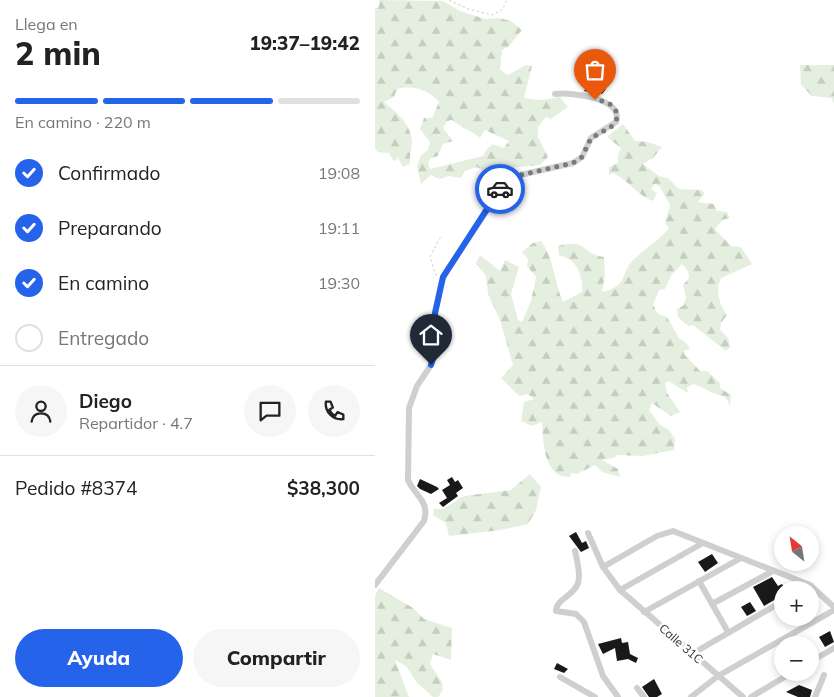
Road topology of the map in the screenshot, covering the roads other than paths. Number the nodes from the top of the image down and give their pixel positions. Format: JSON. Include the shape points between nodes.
{"nodes":[{"id":1,"x":555,"y":94,"type":"dead end"},
{"id":2,"x":588,"y":533,"type":"dead end"},
{"id":3,"x":703,"y":543,"type":"junction"},
{"id":4,"x":575,"y":551,"type":"dead end"},
{"id":5,"x":741,"y":558,"type":"junction"},
{"id":6,"x":603,"y":567,"type":"junction"},
{"id":7,"x":773,"y":571,"type":"junction"},
{"id":8,"x":699,"y":581,"type":"junction"},
{"id":9,"x":799,"y":581,"type":"edge"},
{"id":10,"x":375,"y":585,"type":"edge"},
{"id":11,"x":620,"y":590,"type":"junction"},
{"id":12,"x":819,"y":594,"type":"edge"},
{"id":13,"x":712,"y":604,"type":"junction"},
{"id":14,"x":774,"y":606,"type":"edge"},
{"id":15,"x":834,"y":608,"type":"edge"},
{"id":16,"x":644,"y":612,"type":"junction"},
{"id":17,"x":729,"y":632,"type":"junction"},
{"id":18,"x":834,"y":648,"type":"edge"},
{"id":19,"x":692,"y":654,"type":"junction"},
{"id":20,"x":819,"y":657,"type":"edge"},
{"id":21,"x":824,"y":674,"type":"dead end"},
{"id":22,"x":719,"y":676,"type":"junction"},
{"id":23,"x":560,"y":677,"type":"dead end"},
{"id":24,"x":778,"y":681,"type":"edge"},
{"id":25,"x":637,"y":688,"type":"dead end"},
{"id":26,"x":595,"y":697,"type":"edge"},
{"id":27,"x":618,"y":697,"type":"edge"},
{"id":28,"x":644,"y":697,"type":"edge"},
{"id":29,"x":691,"y":697,"type":"edge"},
{"id":30,"x":742,"y":697,"type":"edge"},
{"id":31,"x":751,"y":697,"type":"edge"},
{"id":32,"x":815,"y":697,"type":"edge"}],
"edges":[{"from":1,"to":10,"type":"street","via":[[566,92],[613,105],[617,111],[616,122],[591,138],[582,157],[573,163],[507,180],[443,277],[435,313],[437,345],[431,365],[417,386],[409,408],[408,480],[427,512],[424,521]]},
{"from":2,"to":6,"type":"street","name":"Calle 31C"},
{"from":3,"to":5,"type":"street"},
{"from":3,"to":6,"type":"street","via":[[673,531],[667,532]]},
{"from":3,"to":11,"type":"street"},
{"from":4,"to":27,"type":"street","via":[[579,581],[575,590],[559,602],[556,611],[576,614],[585,622],[603,676]]},
{"from":5,"to":7,"type":"street"},
{"from":5,"to":8,"type":"street"},
{"from":6,"to":11,"type":"street","name":"Calle 31C"},
{"from":7,"to":9,"type":"street"},
{"from":7,"to":13,"type":"street"},
{"from":8,"to":13,"type":"street"},
{"from":8,"to":16,"type":"street"},
{"from":11,"to":16,"type":"street","name":"Calle 31C"},
{"from":12,"to":15,"type":"street"},
{"from":13,"to":17,"type":"street"},
{"from":14,"to":17,"type":"street"},
{"from":15,"to":22,"type":"street"},
{"from":16,"to":19,"type":"street","name":"Calle 31C"},
{"from":17,"to":19,"type":"street"},
{"from":18,"to":20,"type":"street"},
{"from":19,"to":22,"type":"street","name":"Calle 31C"},
{"from":21,"to":32,"type":"street"},
{"from":22,"to":29,"type":"street"},
{"from":22,"to":30,"type":"street","name":"Calle 31C"},
{"from":23,"to":26,"type":"street"},
{"from":24,"to":31,"type":"street"},
{"from":25,"to":28,"type":"street"}]}
